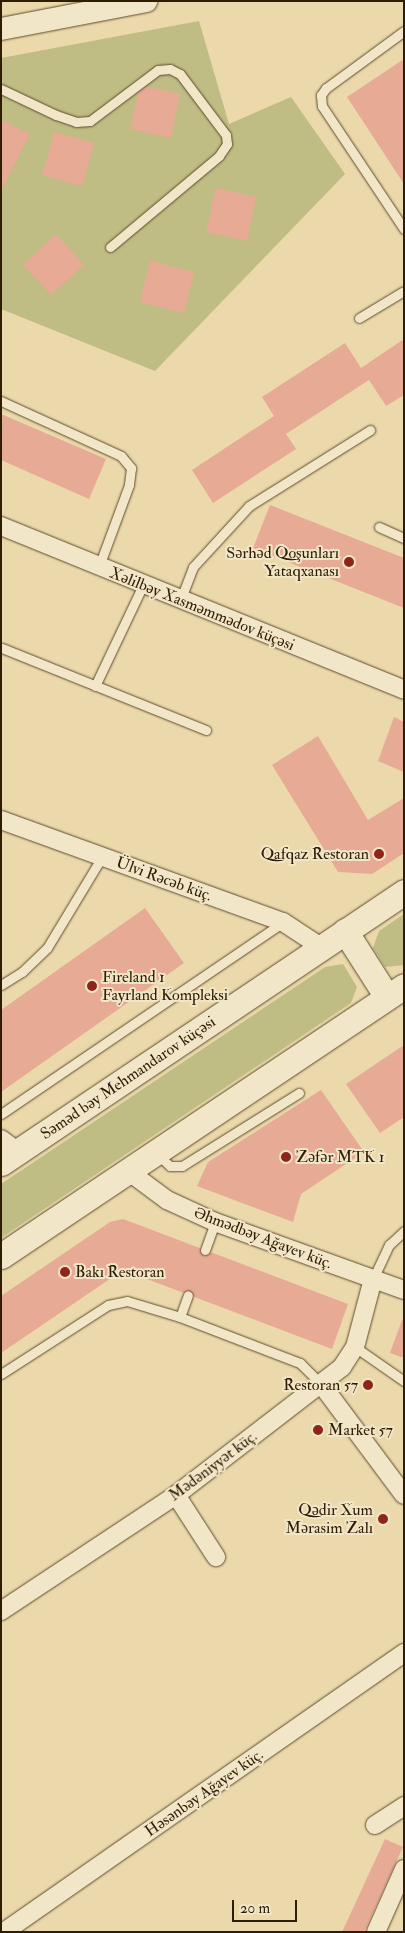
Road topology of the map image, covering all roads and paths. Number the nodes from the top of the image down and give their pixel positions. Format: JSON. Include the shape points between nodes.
{"nodes":[{"id":1,"x":146,"y":1,"type":"edge"},
{"id":2,"x":1,"y":29,"type":"edge"},
{"id":3,"x":404,"y":31,"type":"edge"},
{"id":4,"x":1,"y":89,"type":"edge"},
{"id":5,"x":404,"y":229,"type":"edge"},
{"id":6,"x":110,"y":247,"type":"dead end"},
{"id":7,"x":404,"y":291,"type":"edge"},
{"id":8,"x":359,"y":318,"type":"dead end"},
{"id":9,"x":1,"y":402,"type":"edge"},
{"id":10,"x":370,"y":430,"type":"dead end"},
{"id":11,"x":1,"y":526,"type":"edge"},
{"id":12,"x":379,"y":527,"type":"dead end"},
{"id":13,"x":404,"y":538,"type":"edge"},
{"id":14,"x":100,"y":566,"type":"junction"},
{"id":15,"x":143,"y":585,"type":"junction"},
{"id":16,"x":180,"y":601,"type":"junction"},
{"id":17,"x":2,"y":648,"type":"edge"},
{"id":18,"x":95,"y":686,"type":"junction"},
{"id":19,"x":404,"y":690,"type":"edge"},
{"id":20,"x":206,"y":730,"type":"dead end"},
{"id":21,"x":1,"y":820,"type":"edge"},
{"id":22,"x":102,"y":857,"type":"junction"},
{"id":23,"x":404,"y":892,"type":"edge"},
{"id":24,"x":283,"y":922,"type":"junction"},
{"id":25,"x":345,"y":931,"type":"junction"},
{"id":26,"x":322,"y":947,"type":"junction"},
{"id":27,"x":1,"y":985,"type":"edge"},
{"id":28,"x":395,"y":991,"type":"edge"},
{"id":29,"x":299,"y":1093,"type":"dead end"},
{"id":30,"x":1,"y":1114,"type":"edge"},
{"id":31,"x":7,"y":1152,"type":"edge"},
{"id":32,"x":156,"y":1153,"type":"junction"},
{"id":33,"x":128,"y":1171,"type":"junction"},
{"id":34,"x":215,"y":1222,"type":"junction"},
{"id":35,"x":404,"y":1231,"type":"edge"},
{"id":36,"x":205,"y":1250,"type":"dead end"},
{"id":37,"x":1,"y":1256,"type":"edge"},
{"id":38,"x":373,"y":1279,"type":"junction"},
{"id":39,"x":404,"y":1290,"type":"edge"},
{"id":40,"x":188,"y":1295,"type":"dead end"},
{"id":41,"x":180,"y":1317,"type":"junction"},
{"id":42,"x":355,"y":1347,"type":"junction"},
{"id":43,"x":1,"y":1374,"type":"edge"},
{"id":44,"x":404,"y":1381,"type":"edge"},
{"id":45,"x":322,"y":1385,"type":"junction"},
{"id":46,"x":176,"y":1495,"type":"junction"},
{"id":47,"x":404,"y":1496,"type":"edge"},
{"id":48,"x":216,"y":1557,"type":"dead end"},
{"id":49,"x":1,"y":1611,"type":"edge"},
{"id":50,"x":404,"y":1654,"type":"edge"},
{"id":51,"x":404,"y":1806,"type":"edge"},
{"id":52,"x":375,"y":1824,"type":"dead end"},
{"id":53,"x":404,"y":1869,"type":"edge"},
{"id":54,"x":4,"y":1932,"type":"edge"},
{"id":55,"x":376,"y":1932,"type":"edge"}],
"edges":[{"from":1,"to":2,"type":"street"},
{"from":3,"to":5,"type":"lane","via":[[321,95],[322,106]]},
{"from":4,"to":6,"type":"lane","via":[[56,115],[76,122],[90,121],[158,70],[170,69],[180,74],[226,135],[227,144],[219,156]]},
{"from":7,"to":8,"type":"lane"},
{"from":9,"to":14,"type":"lane","via":[[121,456],[131,468],[129,485]]},
{"from":10,"to":16,"type":"lane","via":[[249,506],[193,567]]},
{"from":11,"to":14,"type":"street","name":"Xəlilbəy Xasməmmədov küçəsi"},
{"from":12,"to":13,"type":"lane"},
{"from":14,"to":15,"type":"street","name":"Xəlilbəy Xasməmmədov küçəsi"},
{"from":15,"to":16,"type":"street","name":"Xəlilbəy Xasməmmədov küçəsi"},
{"from":15,"to":18,"type":"lane"},
{"from":16,"to":19,"type":"street","name":"Xəlilbəy Xasməmmədov küçəsi"},
{"from":17,"to":18,"type":"lane"},
{"from":18,"to":20,"type":"lane"},
{"from":21,"to":22,"type":"street","name":"Ülvi Rəcəb küç."},
{"from":22,"to":24,"type":"street","name":"Ülvi Rəcəb küç."},
{"from":22,"to":27,"type":"lane","via":[[47,948],[22,972]]},
{"from":23,"to":25,"type":"main road","name":"Səməd bəy Mehmandarov küçəsi"},
{"from":24,"to":26,"type":"street","name":"Ülvi Rəcəb küç."},
{"from":24,"to":30,"type":"lane"},
{"from":25,"to":26,"type":"main road","name":"Səməd bəy Mehmandarov küçəsi"},
{"from":25,"to":28,"type":"main road"},
{"from":26,"to":31,"type":"main road","name":"Səməd bəy Mehmandarov küçəsi"},
{"from":28,"to":32,"type":"main road"},
{"from":29,"to":32,"type":"lane","via":[[182,1166],[170,1166]]},
{"from":32,"to":33,"type":"main road"},
{"from":33,"to":34,"type":"street","name":"Əhmədbəy Ağayev küç.","via":[[167,1200]]},
{"from":33,"to":37,"type":"main road"},
{"from":34,"to":36,"type":"lane"},
{"from":34,"to":38,"type":"street","name":"Əhmədbəy Ağayev küç."},
{"from":35,"to":38,"type":"lane","via":[[390,1245]]},
{"from":38,"to":39,"type":"street","name":"Əhmədbəy Ağayev küç."},
{"from":38,"to":42,"type":"street","name":"Mədəniyyət küç."},
{"from":40,"to":41,"type":"lane"},
{"from":41,"to":43,"type":"lane","via":[[127,1301],[108,1306]]},
{"from":41,"to":45,"type":"lane","via":[[300,1363]]},
{"from":42,"to":44,"type":"lane"},
{"from":42,"to":45,"type":"street","name":"Mədəniyyət küç.","via":[[342,1367]]},
{"from":45,"to":46,"type":"street","name":"Mədəniyyət küç."},
{"from":45,"to":47,"type":"street"},
{"from":46,"to":48,"type":"street"},
{"from":46,"to":49,"type":"street","name":"Mədəniyyət küç."},
{"from":50,"to":54,"type":"street","name":"Həsənbəy Ağayev küç."},
{"from":51,"to":52,"type":"street"},
{"from":53,"to":55,"type":"street"}]}
